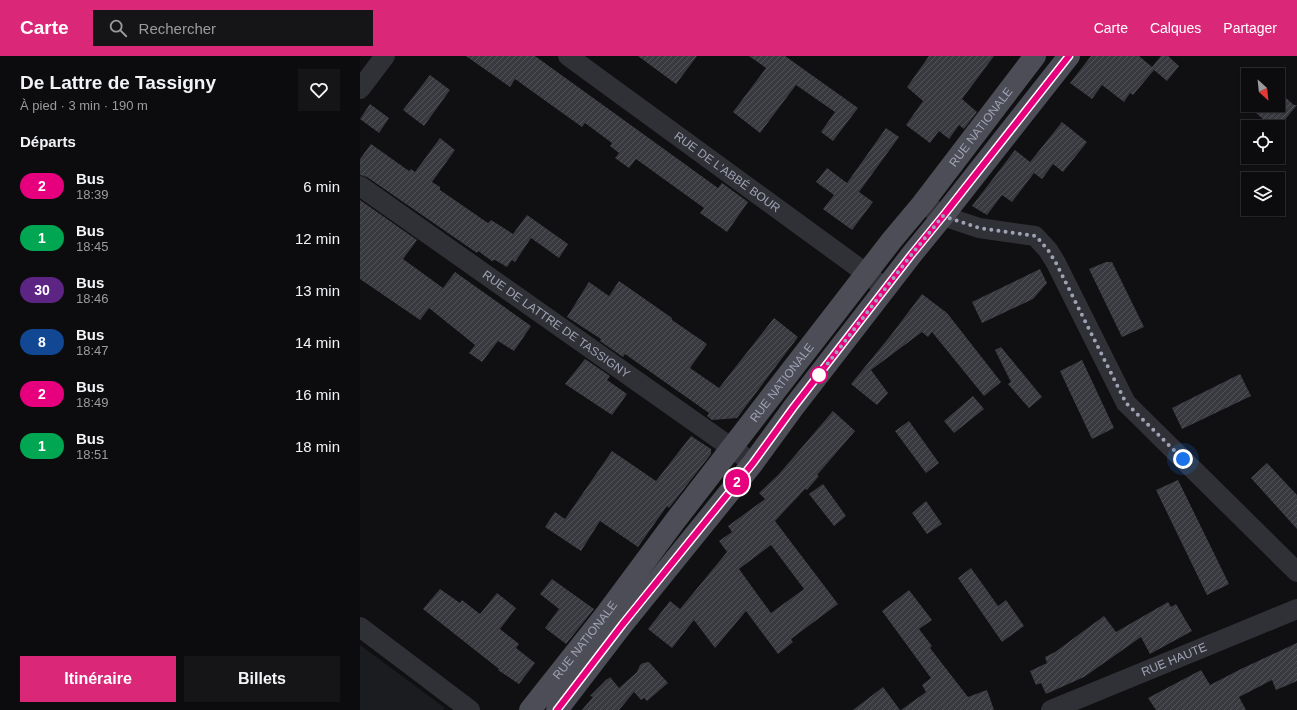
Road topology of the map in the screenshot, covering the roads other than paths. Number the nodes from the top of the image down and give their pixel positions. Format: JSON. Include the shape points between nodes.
{"nodes":[{"id":1,"x":385,"y":56,"type":"edge"},
{"id":2,"x":568,"y":56,"type":"edge"},
{"id":3,"x":1035,"y":56,"type":"edge"},
{"id":4,"x":1068,"y":56,"type":"edge"},
{"id":5,"x":360,"y":89,"type":"edge"},
{"id":6,"x":360,"y":186,"type":"edge"},
{"id":7,"x":923,"y":203,"type":"junction"},
{"id":8,"x":943,"y":216,"type":"junction"},
{"id":9,"x":867,"y":274,"type":"junction"},
{"id":10,"x":886,"y":289,"type":"junction"},
{"id":11,"x":732,"y":448,"type":"junction"},
{"id":12,"x":753,"y":463,"type":"junction"},
{"id":13,"x":1297,"y":572,"type":"edge"},
{"id":14,"x":1297,"y":609,"type":"edge"},
{"id":15,"x":614,"y":620,"type":"junction"},
{"id":16,"x":360,"y":626,"type":"edge"},
{"id":17,"x":470,"y":710,"type":"edge"},
{"id":18,"x":530,"y":710,"type":"edge"},
{"id":19,"x":557,"y":710,"type":"edge"},
{"id":20,"x":1052,"y":710,"type":"edge"}],
"edges":[{"from":1,"to":5,"type":"street"},
{"from":2,"to":9,"type":"street","name":"RUE DE L'ABBÉ BOUR"},
{"from":3,"to":7,"type":"main road","name":"RUE NATIONALE"},
{"from":4,"to":8,"type":"main road","name":"RUE NATIONALE"},
{"from":6,"to":11,"type":"street","name":"RUE DE LATTRE DE TASSIGNY"},
{"from":7,"to":8,"type":"street"},
{"from":7,"to":9,"type":"main road","name":"RUE NATIONALE"},
{"from":8,"to":10,"type":"main road","name":"RUE NATIONALE"},
{"from":8,"to":13,"type":"street","via":[[979,228],[1036,236],[1056,263],[1126,403]]},
{"from":9,"to":10,"type":"street","name":"RUE DE L'ABBÉ BOUR"},
{"from":9,"to":11,"type":"main road","name":"RUE NATIONALE"},
{"from":10,"to":12,"type":"main road","name":"RUE NATIONALE"},
{"from":11,"to":12,"type":"street","name":"RUE DE LATTRE DE TASSIGNY"},
{"from":11,"to":15,"type":"main road","name":"RUE NATIONALE","via":[[675,521]]},
{"from":12,"to":15,"type":"main road","name":"RUE NATIONALE"},
{"from":14,"to":20,"type":"street","name":"RUE HAUTE"},
{"from":15,"to":18,"type":"main road","name":"RUE NATIONALE"},
{"from":15,"to":19,"type":"main road","name":"RUE NATIONALE"},
{"from":16,"to":17,"type":"street"}]}
